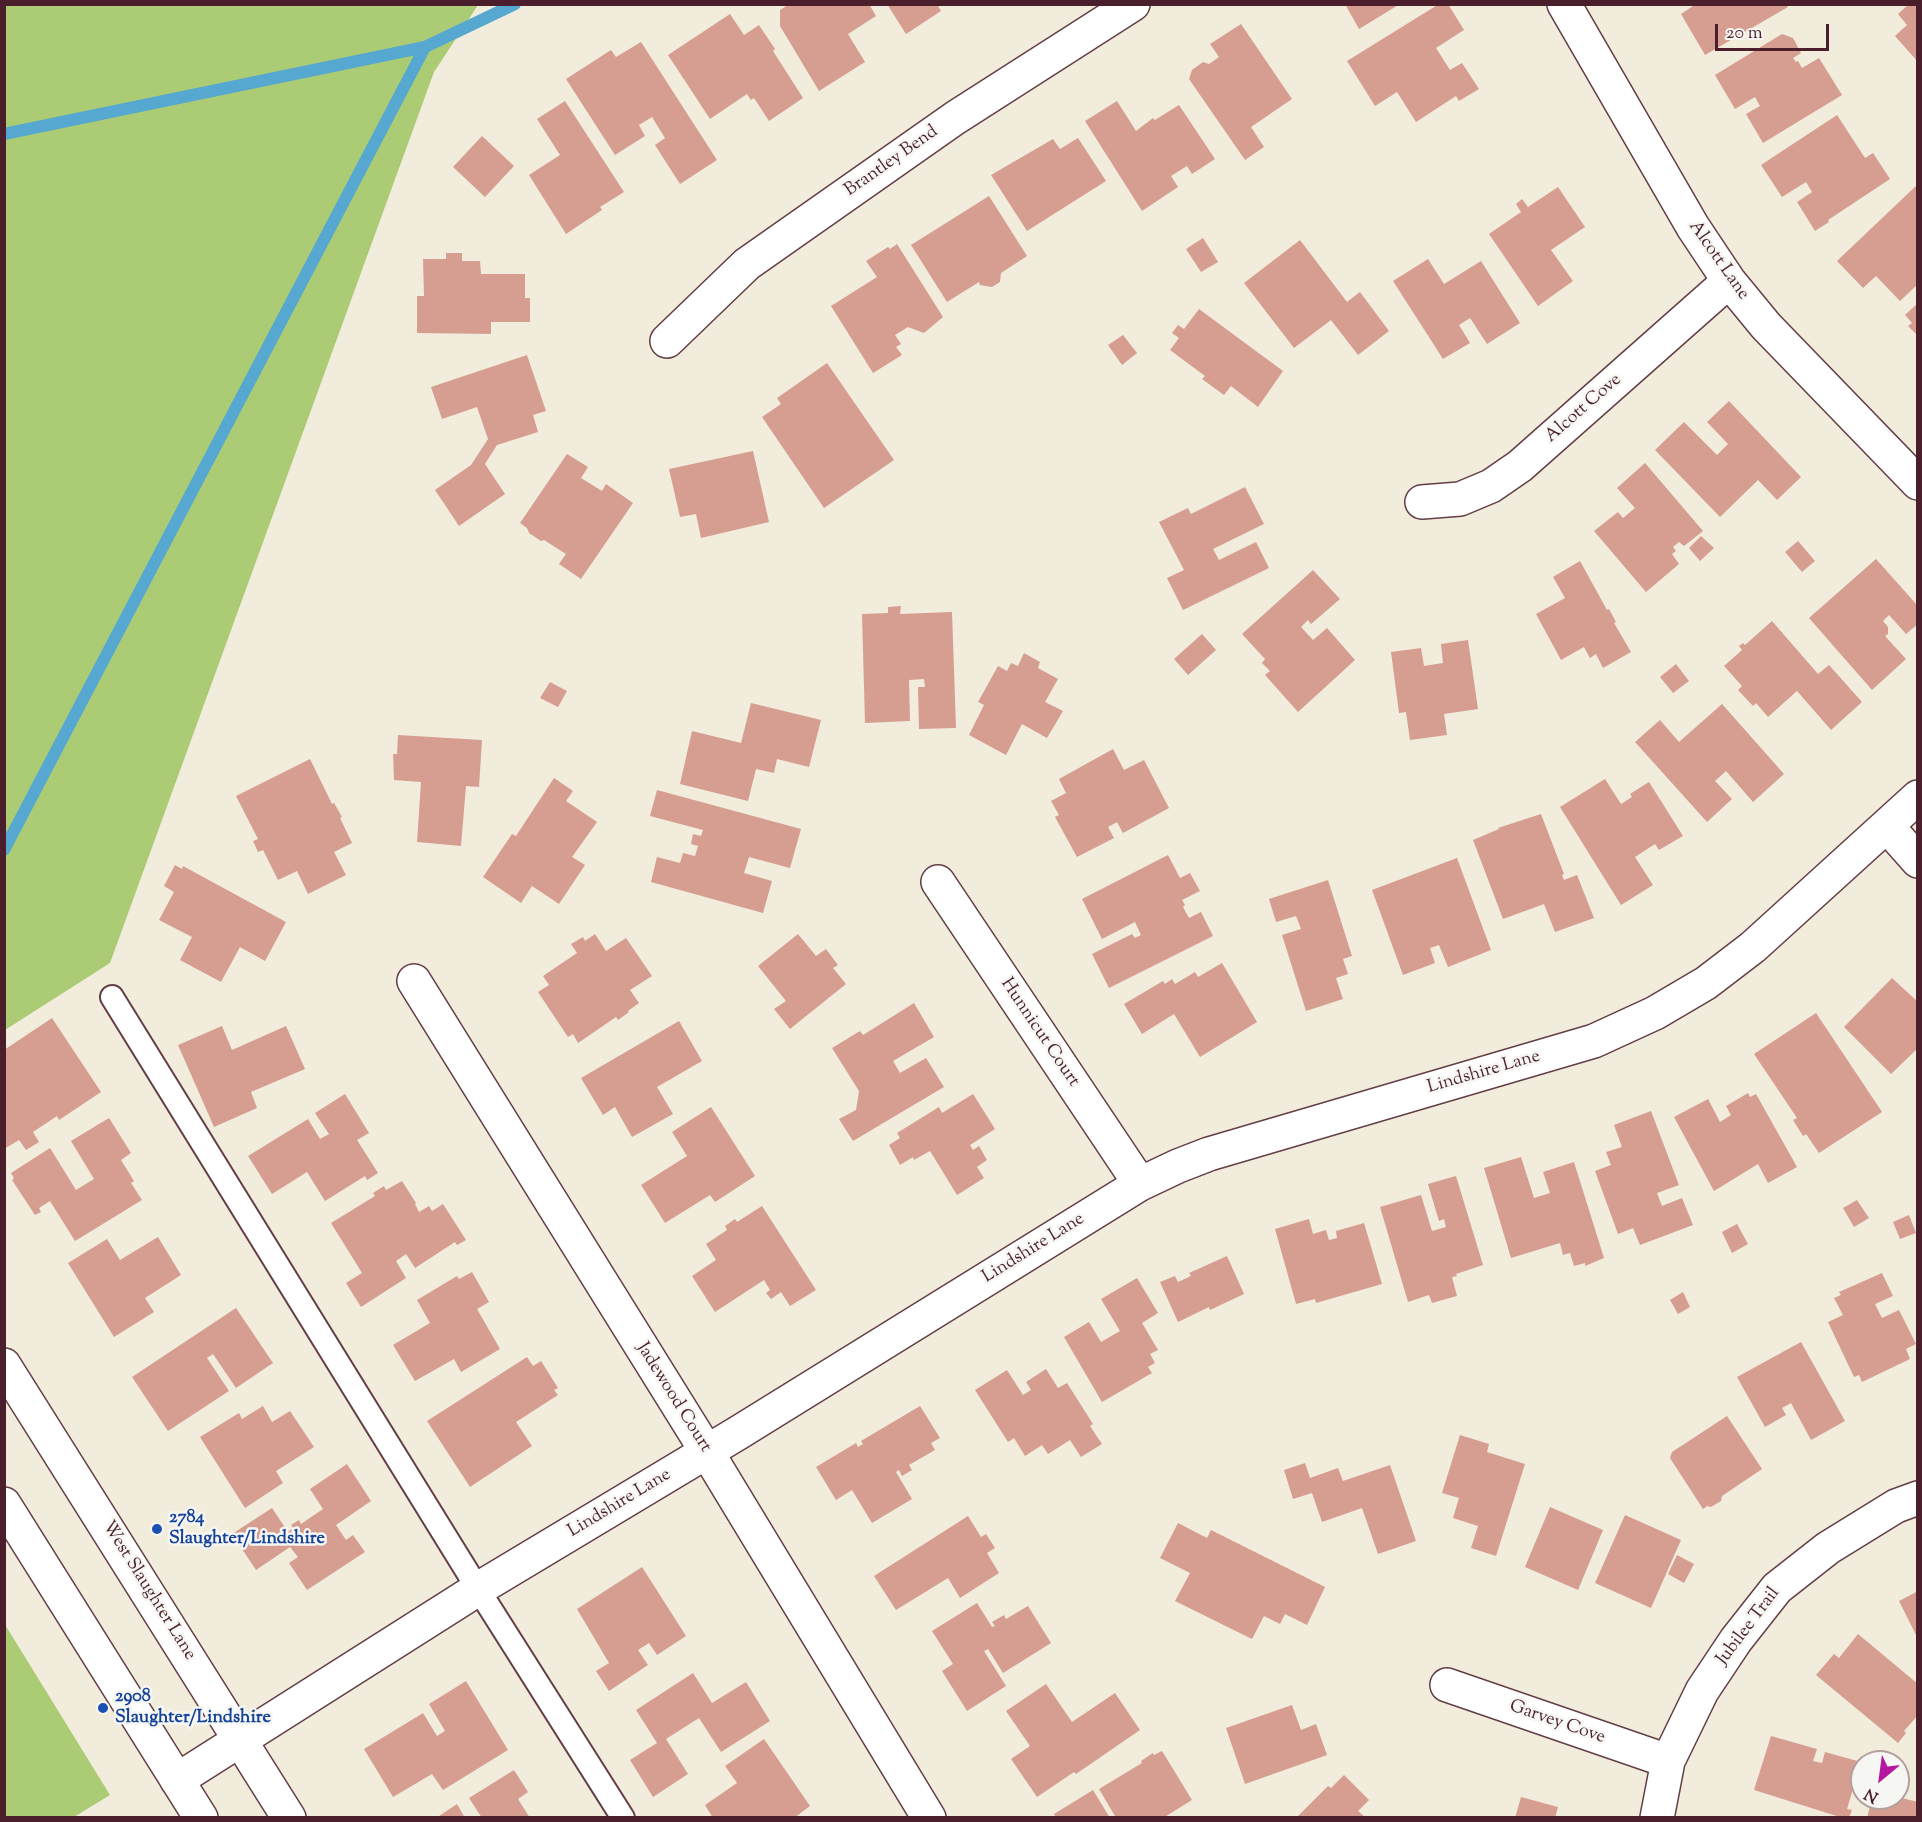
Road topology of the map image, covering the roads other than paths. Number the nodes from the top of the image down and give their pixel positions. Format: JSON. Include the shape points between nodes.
{"nodes":[{"id":1,"x":1133,"y":4,"type":"edge"},
{"id":2,"x":1564,"y":4,"type":"edge"},
{"id":3,"x":1729,"y":281,"type":"junction"},
{"id":4,"x":667,"y":341,"type":"dead end"},
{"id":5,"x":1917,"y":483,"type":"edge"},
{"id":6,"x":1422,"y":502,"type":"dead end"},
{"id":7,"x":1917,"y":797,"type":"edge"},
{"id":8,"x":1887,"y":826,"type":"junction"},
{"id":9,"x":1917,"y":861,"type":"edge"},
{"id":10,"x":938,"y":882,"type":"dead end"},
{"id":11,"x":414,"y":981,"type":"dead end"},
{"id":12,"x":112,"y":997,"type":"dead end"},
{"id":13,"x":1140,"y":1184,"type":"junction"},
{"id":14,"x":4,"y":1365,"type":"edge"},
{"id":15,"x":707,"y":1452,"type":"junction"},
{"id":16,"x":1917,"y":1498,"type":"edge"},
{"id":17,"x":4,"y":1504,"type":"edge"},
{"id":18,"x":478,"y":1589,"type":"junction"},
{"id":19,"x":1447,"y":1685,"type":"dead end"},
{"id":20,"x":240,"y":1739,"type":"junction"},
{"id":21,"x":1668,"y":1761,"type":"junction"},
{"id":22,"x":177,"y":1780,"type":"junction"},
{"id":23,"x":201,"y":1818,"type":"edge"},
{"id":24,"x":289,"y":1818,"type":"edge"},
{"id":25,"x":623,"y":1818,"type":"edge"},
{"id":26,"x":929,"y":1818,"type":"edge"},
{"id":27,"x":1658,"y":1818,"type":"edge"}],
"edges":[{"from":1,"to":4,"type":"street","name":"Brantley Bend","via":[[955,118],[747,264]]},
{"from":2,"to":3,"type":"street","name":"Alcott Lane","via":[[1693,227]]},
{"from":3,"to":5,"type":"street","name":"Alcott Lane","via":[[1766,326]]},
{"from":3,"to":6,"type":"street","name":"Alcott Cove","via":[[1520,466],[1491,486],[1460,499]]},
{"from":7,"to":8,"type":"street","name":"Lindshire Lane"},
{"from":8,"to":9,"type":"street"},
{"from":8,"to":13,"type":"street","name":"Lindshire Lane","via":[[1753,947],[1706,983],[1655,1013],[1594,1041],[1209,1154]]},
{"from":10,"to":13,"type":"street","name":"Hunnicut Court"},
{"from":11,"to":15,"type":"street","name":"Jadewood Court"},
{"from":12,"to":18,"type":"lane"},
{"from":13,"to":15,"type":"street","name":"Lindshire Lane"},
{"from":14,"to":20,"type":"street","name":"West Slaughter Lane"},
{"from":15,"to":18,"type":"street","name":"Lindshire Lane"},
{"from":15,"to":26,"type":"street","name":"Jadewood Court"},
{"from":16,"to":21,"type":"street","name":"Jubilee Trail","via":[[1896,1506],[1828,1548],[1777,1588],[1702,1691]]},
{"from":17,"to":22,"type":"street"},
{"from":18,"to":20,"type":"street","name":"Lindshire Lane"},
{"from":18,"to":25,"type":"lane"},
{"from":19,"to":21,"type":"street","name":"Garvey Cove"},
{"from":20,"to":22,"type":"street","name":"Lindshire Lane"},
{"from":20,"to":24,"type":"street","name":"West Slaughter Lane"},
{"from":21,"to":27,"type":"street","name":"Jubilee Trail"},
{"from":22,"to":23,"type":"street"}]}
